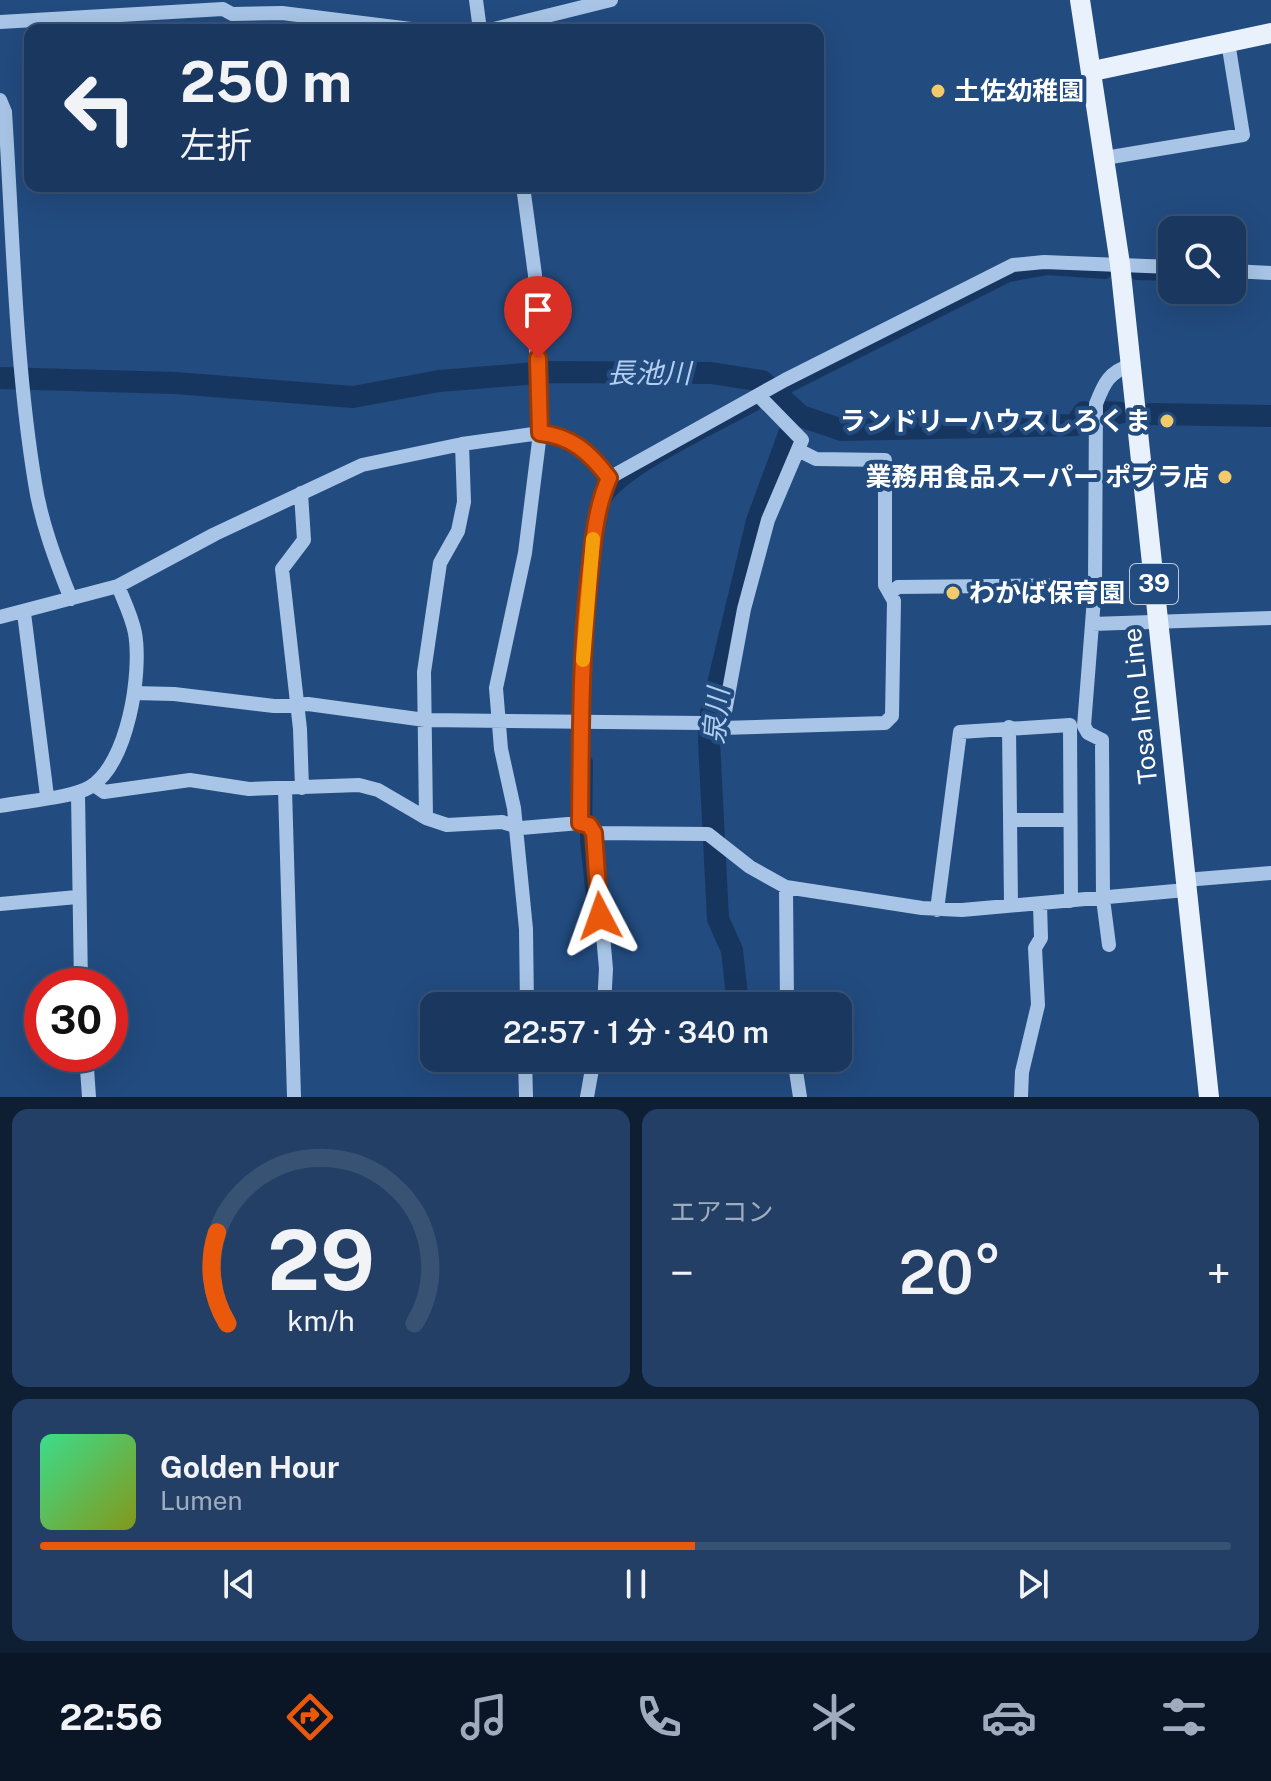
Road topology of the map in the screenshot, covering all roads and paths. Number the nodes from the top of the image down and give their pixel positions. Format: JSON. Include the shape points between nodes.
{"nodes":[{"id":1,"x":476,"y":0,"type":"edge"},
{"id":2,"x":611,"y":0,"type":"edge"},
{"id":3,"x":1080,"y":0,"type":"edge"},
{"id":4,"x":0,"y":22,"type":"edge"},
{"id":5,"x":371,"y":24,"type":"edge"},
{"id":6,"x":479,"y":24,"type":"edge"},
{"id":7,"x":514,"y":24,"type":"edge"},
{"id":8,"x":1271,"y":33,"type":"edge"},
{"id":9,"x":1228,"y":42,"type":"junction"},
{"id":10,"x":1093,"y":71,"type":"junction"},
{"id":11,"x":0,"y":100,"type":"edge"},
{"id":12,"x":1105,"y":158,"type":"junction"},
{"id":13,"x":524,"y":192,"type":"edge"},
{"id":14,"x":1120,"y":264,"type":"junction"},
{"id":15,"x":1158,"y":266,"type":"edge"},
{"id":16,"x":1246,"y":272,"type":"edge"},
{"id":17,"x":1271,"y":273,"type":"edge"},
{"id":18,"x":1131,"y":365,"type":"junction"},
{"id":19,"x":761,"y":393,"type":"junction"},
{"id":20,"x":540,"y":433,"type":"junction"},
{"id":21,"x":462,"y":444,"type":"junction"},
{"id":22,"x":800,"y":451,"type":"junction"},
{"id":23,"x":609,"y":478,"type":"junction"},
{"id":24,"x":301,"y":493,"type":"junction"},
{"id":25,"x":1095,"y":585,"type":"junction"},
{"id":26,"x":118,"y":586,"type":"junction"},
{"id":27,"x":890,"y":593,"type":"junction"},
{"id":28,"x":71,"y":599,"type":"junction"},
{"id":29,"x":24,"y":613,"type":"junction"},
{"id":30,"x":0,"y":617,"type":"edge"},
{"id":31,"x":1271,"y":618,"type":"edge"},
{"id":32,"x":1157,"y":620,"type":"junction"},
{"id":33,"x":1092,"y":624,"type":"junction"},
{"id":34,"x":134,"y":693,"type":"junction"},
{"id":35,"x":297,"y":704,"type":"junction"},
{"id":36,"x":497,"y":718,"type":"junction"},
{"id":37,"x":425,"y":720,"type":"junction"},
{"id":38,"x":586,"y":722,"type":"junction"},
{"id":39,"x":1077,"y":726,"type":"junction"},
{"id":40,"x":713,"y":727,"type":"junction"},
{"id":41,"x":1009,"y":727,"type":"junction"},
{"id":42,"x":94,"y":785,"type":"junction"},
{"id":43,"x":302,"y":788,"type":"junction"},
{"id":44,"x":285,"y":789,"type":"junction"},
{"id":45,"x":78,"y":793,"type":"junction"},
{"id":46,"x":47,"y":796,"type":"junction"},
{"id":47,"x":0,"y":806,"type":"edge"},
{"id":48,"x":426,"y":818,"type":"junction"},
{"id":49,"x":1011,"y":820,"type":"junction"},
{"id":50,"x":1070,"y":820,"type":"junction"},
{"id":51,"x":514,"y":826,"type":"junction"},
{"id":52,"x":587,"y":826,"type":"junction"},
{"id":53,"x":1271,"y":873,"type":"edge"},
{"id":54,"x":1186,"y":885,"type":"junction"},
{"id":55,"x":786,"y":887,"type":"junction"},
{"id":56,"x":77,"y":897,"type":"junction"},
{"id":57,"x":1103,"y":899,"type":"junction"},
{"id":58,"x":1071,"y":901,"type":"junction"},
{"id":59,"x":0,"y":904,"type":"edge"},
{"id":60,"x":1040,"y":904,"type":"junction"},
{"id":61,"x":1011,"y":905,"type":"junction"},
{"id":62,"x":937,"y":910,"type":"junction"},
{"id":63,"x":1109,"y":945,"type":"dead end"},
{"id":64,"x":80,"y":968,"type":"edge"},
{"id":65,"x":527,"y":992,"type":"edge"},
{"id":66,"x":605,"y":992,"type":"edge"},
{"id":67,"x":787,"y":992,"type":"edge"},
{"id":68,"x":87,"y":1072,"type":"edge"},
{"id":69,"x":525,"y":1072,"type":"edge"},
{"id":70,"x":591,"y":1072,"type":"edge"},
{"id":71,"x":796,"y":1072,"type":"edge"},
{"id":72,"x":89,"y":1097,"type":"edge"},
{"id":73,"x":294,"y":1097,"type":"edge"},
{"id":74,"x":526,"y":1097,"type":"edge"},
{"id":75,"x":587,"y":1097,"type":"edge"},
{"id":76,"x":800,"y":1097,"type":"edge"},
{"id":77,"x":1021,"y":1097,"type":"edge"},
{"id":78,"x":1209,"y":1097,"type":"edge"}],
"edges":[{"from":1,"to":6,"type":"street"},
{"from":2,"to":7,"type":"street"},
{"from":3,"to":10,"type":"main road","name":"Tosa Ino Line","number":"39"},
{"from":4,"to":5,"type":"street","via":[[223,9],[232,14],[282,13]]},
{"from":8,"to":9,"type":"main road"},
{"from":9,"to":10,"type":"main road"},
{"from":9,"to":12,"type":"street","via":[[1243,135]]},
{"from":10,"to":12,"type":"main road","name":"Tosa Ino Line","number":"39"},
{"from":11,"to":28,"type":"street","via":[[35,485]]},
{"from":12,"to":14,"type":"main road","name":"Tosa Ino Line","number":"39"},
{"from":13,"to":20,"type":"street","via":[[535,275]]},
{"from":14,"to":15,"type":"street"},
{"from":14,"to":18,"type":"main road","name":"Tosa Ino Line","number":"39"},
{"from":14,"to":19,"type":"street","via":[[1013,265]]},
{"from":16,"to":17,"type":"street"},
{"from":18,"to":25,"type":"street","via":[[1115,370],[1105,381],[1096,404]]},
{"from":18,"to":32,"type":"main road","name":"Tosa Ino Line","number":"39"},
{"from":19,"to":22,"type":"street","via":[[799,433]]},
{"from":19,"to":23,"type":"street"},
{"from":20,"to":21,"type":"street"},
{"from":20,"to":23,"type":"street","via":[[560,435],[580,446]]},
{"from":20,"to":36,"type":"street","via":[[525,553],[497,670]]},
{"from":21,"to":24,"type":"street","via":[[362,465]]},
{"from":21,"to":37,"type":"street","via":[[464,502],[458,531],[440,563],[424,672]]},
{"from":22,"to":27,"type":"street","via":[[816,459],[885,460],[885,585]]},
{"from":22,"to":40,"type":"street","via":[[768,520]]},
{"from":23,"to":38,"type":"street","via":[[594,526],[584,630]]},
{"from":24,"to":26,"type":"street"},
{"from":24,"to":35,"type":"street","via":[[304,540],[282,569]]},
{"from":25,"to":27,"type":"street","via":[[898,587]]},
{"from":25,"to":33,"type":"street"},
{"from":26,"to":28,"type":"street"},
{"from":26,"to":34,"type":"street","via":[[135,631]]},
{"from":27,"to":40,"type":"street","via":[[892,716],[885,723]]},
{"from":28,"to":29,"type":"street"},
{"from":29,"to":30,"type":"street"},
{"from":29,"to":46,"type":"street"},
{"from":31,"to":32,"type":"street"},
{"from":32,"to":33,"type":"street"},
{"from":32,"to":54,"type":"main road","name":"Tosa Ino Line","number":"39"},
{"from":33,"to":39,"type":"street"},
{"from":34,"to":35,"type":"street"},
{"from":34,"to":42,"type":"street","via":[[125,732]]},
{"from":35,"to":37,"type":"street"},
{"from":35,"to":43,"type":"street"},
{"from":36,"to":37,"type":"street"},
{"from":36,"to":38,"type":"street"},
{"from":36,"to":51,"type":"street"},
{"from":37,"to":48,"type":"street"},
{"from":38,"to":40,"type":"street"},
{"from":38,"to":52,"type":"street"},
{"from":39,"to":41,"type":"street"},
{"from":39,"to":50,"type":"street"},
{"from":39,"to":57,"type":"street","via":[[1102,740]]},
{"from":41,"to":49,"type":"street"},
{"from":41,"to":62,"type":"street","via":[[960,732]]},
{"from":42,"to":44,"type":"street","via":[[104,792],[190,780]]},
{"from":42,"to":45,"type":"street"},
{"from":43,"to":44,"type":"street"},
{"from":43,"to":48,"type":"street","via":[[359,785]]},
{"from":44,"to":73,"type":"street"},
{"from":45,"to":46,"type":"street"},
{"from":45,"to":56,"type":"street"},
{"from":46,"to":47,"type":"street"},
{"from":48,"to":51,"type":"street","via":[[447,825]]},
{"from":49,"to":50,"type":"street"},
{"from":49,"to":61,"type":"street"},
{"from":50,"to":58,"type":"street"},
{"from":51,"to":52,"type":"street"},
{"from":51,"to":65,"type":"street","via":[[526,929]]},
{"from":52,"to":55,"type":"street","via":[[713,837]]},
{"from":52,"to":66,"type":"street"},
{"from":53,"to":54,"type":"street"},
{"from":54,"to":57,"type":"street"},
{"from":54,"to":78,"type":"main road","name":"Tosa Ino Line","number":"39"},
{"from":55,"to":62,"type":"street"},
{"from":55,"to":67,"type":"street"},
{"from":56,"to":59,"type":"street"},
{"from":56,"to":64,"type":"street"},
{"from":57,"to":58,"type":"street"},
{"from":57,"to":63,"type":"street"},
{"from":58,"to":60,"type":"street"},
{"from":60,"to":61,"type":"street"},
{"from":60,"to":77,"type":"street","via":[[1041,938],[1035,948],[1038,1005]]},
{"from":61,"to":62,"type":"street"},
{"from":68,"to":72,"type":"street"},
{"from":69,"to":74,"type":"street"},
{"from":70,"to":75,"type":"street"},
{"from":71,"to":76,"type":"street"}]}
